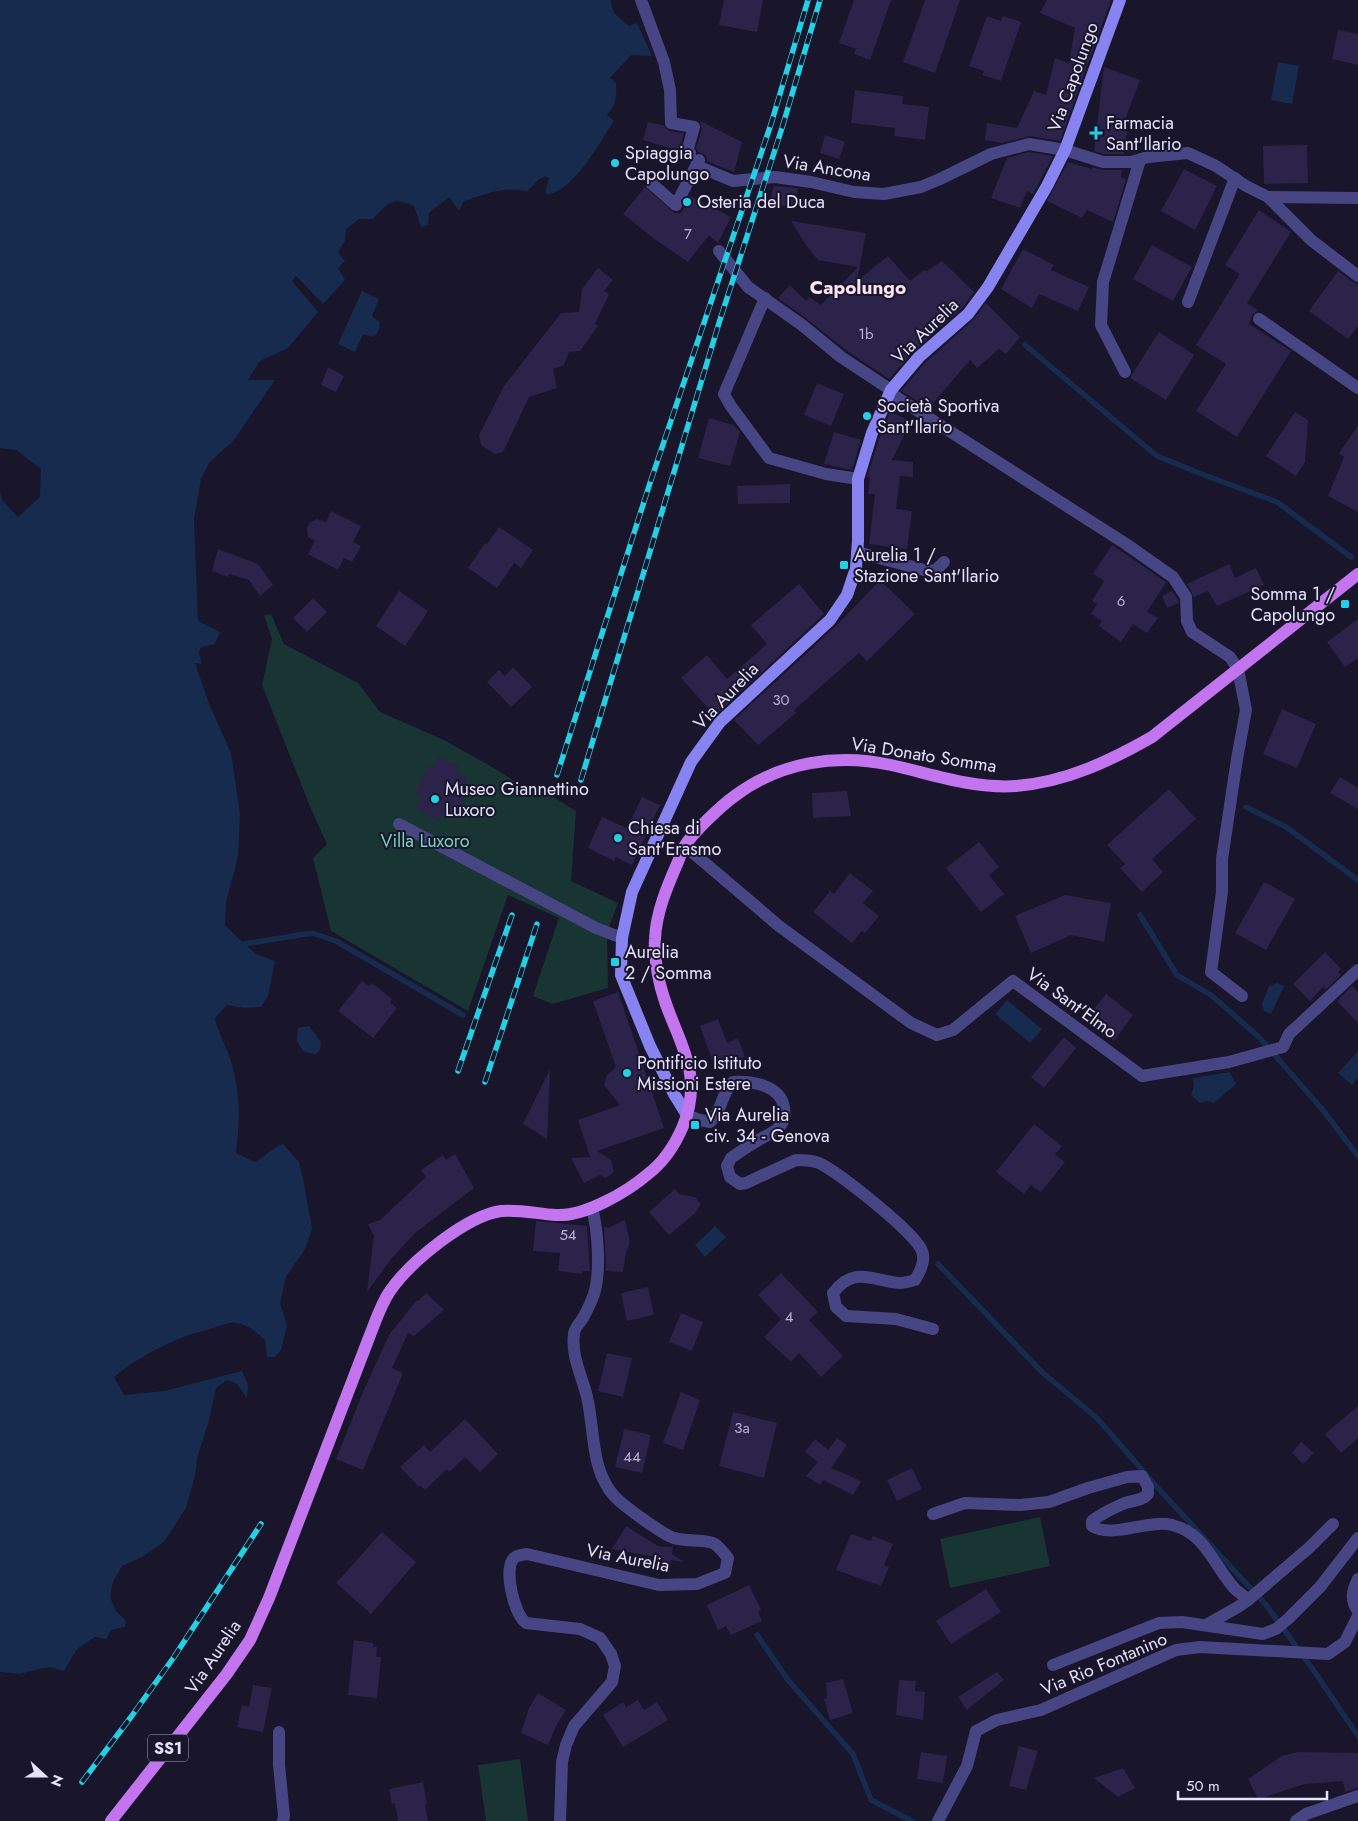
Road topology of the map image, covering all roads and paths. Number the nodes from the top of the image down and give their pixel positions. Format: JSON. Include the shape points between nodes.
{"nodes":[{"id":1,"x":641,"y":0,"type":"edge"},
{"id":2,"x":1120,"y":0,"type":"edge"},
{"id":3,"x":1065,"y":150,"type":"junction"},
{"id":4,"x":695,"y":160,"type":"junction"},
{"id":5,"x":1140,"y":160,"type":"junction"},
{"id":6,"x":1235,"y":178,"type":"junction"},
{"id":7,"x":652,"y":184,"type":"dead end"},
{"id":8,"x":1268,"y":197,"type":"junction"},
{"id":9,"x":1358,"y":198,"type":"edge"},
{"id":10,"x":719,"y":250,"type":"dead end"},
{"id":11,"x":1358,"y":276,"type":"edge"},
{"id":12,"x":765,"y":298,"type":"junction"},
{"id":13,"x":1188,"y":302,"type":"dead end"},
{"id":14,"x":1259,"y":319,"type":"dead end"},
{"id":15,"x":1125,"y":372,"type":"dead end"},
{"id":16,"x":1358,"y":388,"type":"edge"},
{"id":17,"x":890,"y":391,"type":"junction"},
{"id":18,"x":858,"y":479,"type":"junction"},
{"id":19,"x":857,"y":552,"type":"junction"},
{"id":20,"x":944,"y":562,"type":"dead end"},
{"id":21,"x":1358,"y":574,"type":"edge"},
{"id":22,"x":1238,"y":669,"type":"junction"},
{"id":23,"x":399,"y":824,"type":"dead end"},
{"id":24,"x":685,"y":846,"type":"junction"},
{"id":25,"x":622,"y":938,"type":"junction"},
{"id":26,"x":1358,"y":970,"type":"edge"},
{"id":27,"x":1242,"y":996,"type":"dead end"},
{"id":28,"x":687,"y":1115,"type":"junction"},
{"id":29,"x":592,"y":1208,"type":"junction"},
{"id":30,"x":933,"y":1329,"type":"dead end"},
{"id":31,"x":933,"y":1514,"type":"dead end"},
{"id":32,"x":1333,"y":1524,"type":"dead end"},
{"id":33,"x":1358,"y":1538,"type":"edge"},
{"id":34,"x":1358,"y":1580,"type":"edge"},
{"id":35,"x":1248,"y":1600,"type":"junction"},
{"id":36,"x":1358,"y":1611,"type":"edge"},
{"id":37,"x":1358,"y":1616,"type":"edge"},
{"id":38,"x":1206,"y":1625,"type":"junction"},
{"id":39,"x":1053,"y":1665,"type":"dead end"},
{"id":40,"x":279,"y":1732,"type":"dead end"},
{"id":41,"x":1358,"y":1796,"type":"edge"},
{"id":42,"x":111,"y":1821,"type":"edge"},
{"id":43,"x":283,"y":1821,"type":"edge"},
{"id":44,"x":560,"y":1821,"type":"edge"},
{"id":45,"x":938,"y":1821,"type":"edge"},
{"id":46,"x":1296,"y":1821,"type":"edge"}],
"edges":[{"from":1,"to":4,"type":"street","via":[[664,62],[670,90],[671,123],[694,128],[687,152]]},
{"from":2,"to":3,"type":"street","name":"Via Capolungo"},
{"from":3,"to":4,"type":"street","name":"Via Ancona","via":[[1029,144],[991,154],[921,187],[884,194],[854,192],[775,177],[733,181]]},
{"from":3,"to":5,"type":"street","name":"Via Capolungo","via":[[1103,162]]},
{"from":3,"to":17,"type":"street","name":"Via Aurelia","via":[[988,288],[968,314],[919,357]]},
{"from":4,"to":7,"type":"street","via":[[676,205]]},
{"from":5,"to":6,"type":"street","name":"Via Capolungo","via":[[1188,153]]},
{"from":5,"to":15,"type":"street","via":[[1103,282],[1101,325]]},
{"from":6,"to":8,"type":"street","name":"Via Capolungo"},
{"from":6,"to":13,"type":"street"},
{"from":8,"to":9,"type":"street","name":"Via Capolungo"},
{"from":8,"to":11,"type":"street","name":"Via Capolungo","via":[[1311,240]]},
{"from":10,"to":12,"type":"street","via":[[748,287]]},
{"from":12,"to":17,"type":"street","via":[[840,357]]},
{"from":12,"to":18,"type":"street","via":[[724,394],[730,406],[768,458]]},
{"from":14,"to":16,"type":"street"},
{"from":17,"to":18,"type":"street","name":"Via Aurelia","via":[[872,433]]},
{"from":17,"to":22,"type":"street","via":[[1173,577],[1186,597],[1187,621],[1192,632],[1230,657]]},
{"from":18,"to":19,"type":"street","name":"Via Aurelia"},
{"from":19,"to":20,"type":"street","via":[[924,570],[935,571]]},
{"from":19,"to":25,"type":"street","name":"Via Aurelia","via":[[856,568],[847,595],[830,620],[720,722],[691,762],[632,892]]},
{"from":21,"to":22,"type":"main road","name":"Via Donato Somma"},
{"from":22,"to":24,"type":"main road","name":"Via Donato Somma","via":[[1152,737],[1072,776],[1015,786],[956,781],[860,760],[799,764],[768,776],[735,796]]},
{"from":22,"to":27,"type":"street","via":[[1246,710],[1222,859],[1222,892],[1211,972]]},
{"from":23,"to":25,"type":"street","via":[[596,928]]},
{"from":24,"to":26,"type":"street","name":"Via Sant'Elmo","via":[[779,926],[911,1023],[937,1036],[953,1030],[1013,981],[1142,1076],[1229,1062],[1283,1047],[1289,1034]]},
{"from":24,"to":28,"type":"main road","name":"Via Donato Somma","via":[[664,892],[655,939],[658,977],[688,1062],[693,1087]]},
{"from":25,"to":28,"type":"street","name":"Via Aurelia","via":[[621,975],[650,1046]]},
{"from":28,"to":29,"type":"main road","name":"Via Aurelia","via":[[669,1154],[649,1174]]},
{"from":28,"to":30,"type":"street","via":[[710,1122],[716,1117],[733,1082],[759,1084],[780,1097],[784,1105],[784,1120],[779,1128],[731,1158],[727,1166],[730,1177],[746,1184],[796,1160],[804,1160],[821,1164],[841,1178],[911,1235],[922,1251],[922,1268],[916,1280],[901,1283],[860,1275],[848,1280],[833,1293],[836,1307],[846,1316],[896,1319]]},
{"from":29,"to":42,"type":"main road","name":"Via Aurelia","number":"SS1","via":[[559,1216],[499,1211],[465,1224],[428,1252],[395,1284],[370,1335],[250,1640]]},
{"from":29,"to":44,"type":"street","name":"Via Aurelia","via":[[597,1225],[598,1262],[594,1293],[574,1332],[574,1353],[587,1397],[595,1454],[605,1484],[622,1502],[672,1538],[711,1542],[728,1558],[725,1573],[697,1584],[659,1585],[527,1554],[512,1561],[510,1577],[520,1619],[526,1623],[580,1629],[600,1638],[615,1666],[612,1682],[574,1726],[566,1745],[562,1762]]},
{"from":31,"to":35,"type":"street","via":[[965,1503],[1020,1505],[1049,1502],[1088,1488],[1142,1476],[1148,1487],[1144,1499],[1127,1502],[1099,1516],[1092,1521],[1092,1526],[1111,1530],[1159,1524],[1172,1525],[1190,1533],[1200,1540],[1236,1590]]},
{"from":32,"to":35,"type":"street"},
{"from":33,"to":38,"type":"street","via":[[1320,1587],[1276,1629],[1263,1634]]},
{"from":34,"to":36,"type":"street","via":[[1352,1590]]},
{"from":35,"to":38,"type":"street"},
{"from":37,"to":45,"type":"street","name":"Via Rio Fontanino","via":[[1344,1642],[1328,1654],[1200,1647],[1176,1650],[1041,1710],[997,1720],[976,1731],[967,1766]]},
{"from":38,"to":39,"type":"street","via":[[1159,1623]]},
{"from":40,"to":43,"type":"street"},
{"from":41,"to":46,"type":"street","via":[[1306,1814]]}]}
